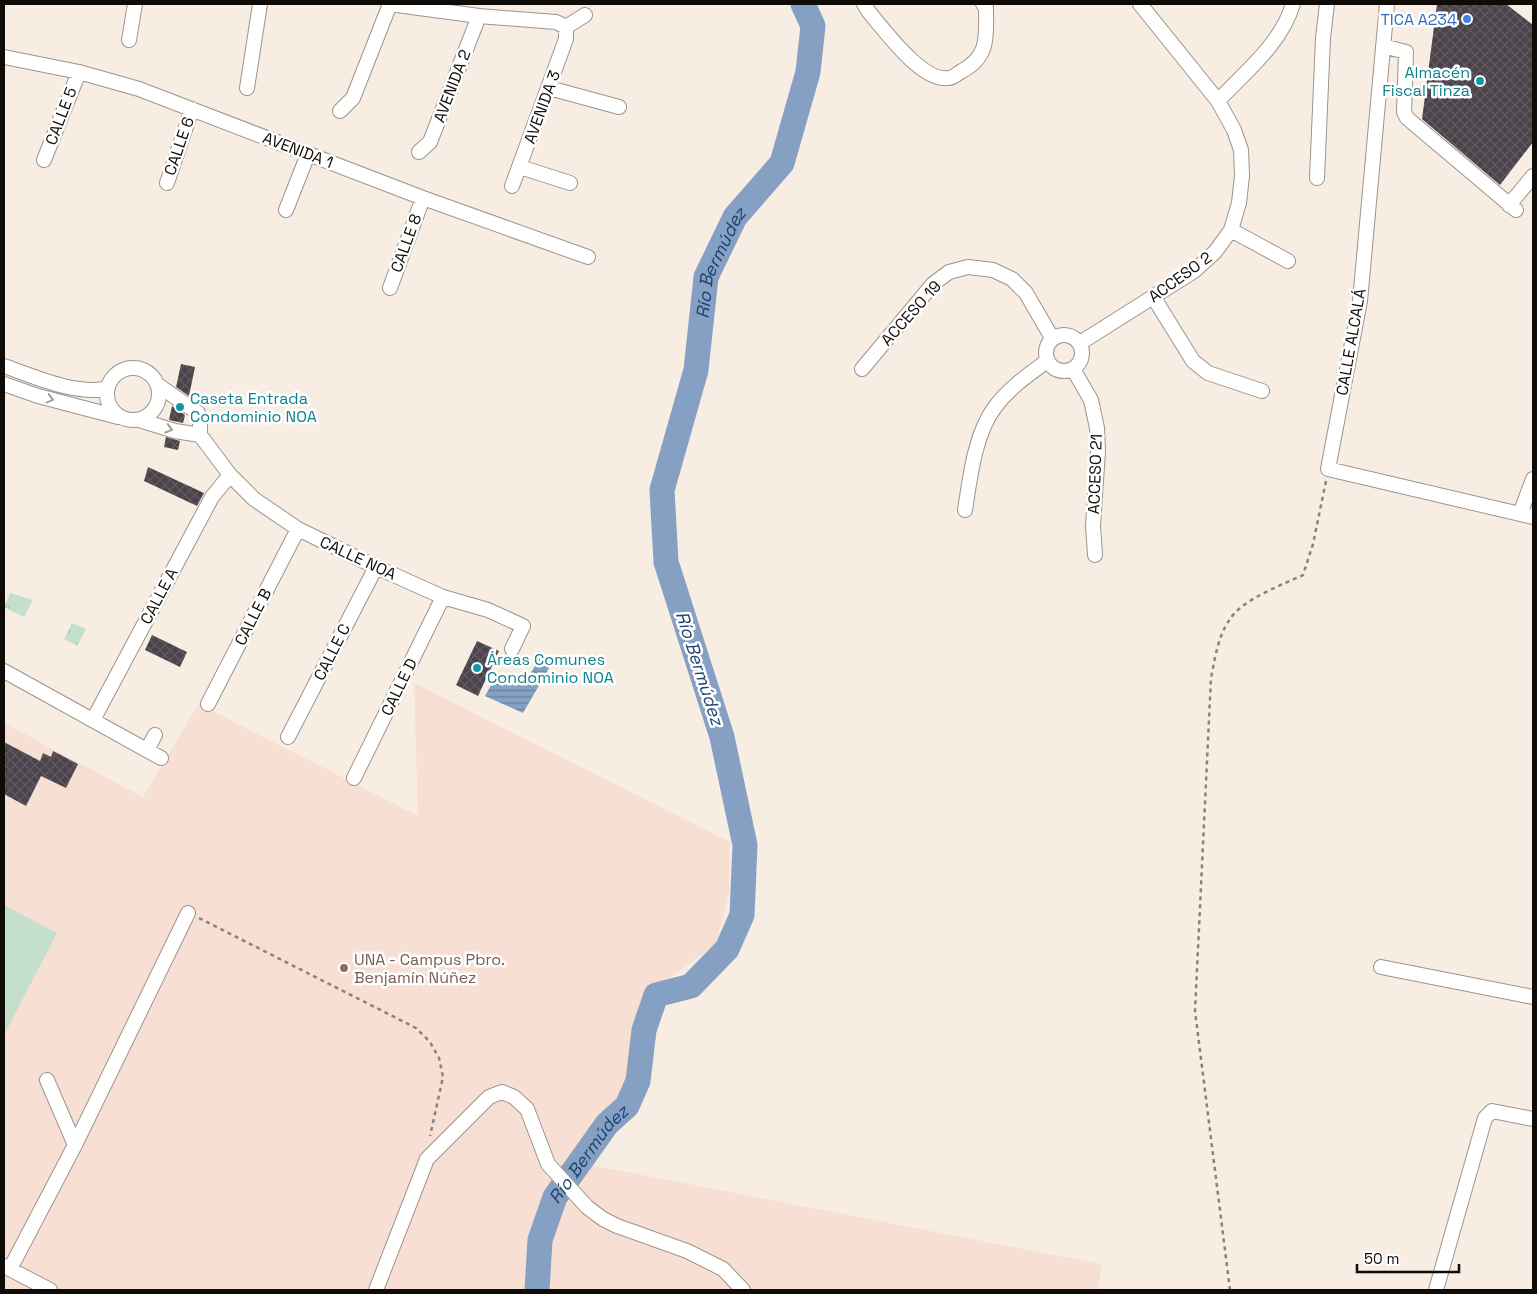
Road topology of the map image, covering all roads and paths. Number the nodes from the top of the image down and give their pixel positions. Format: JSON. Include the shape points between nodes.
{"nodes":[{"id":1,"x":135,"y":4,"type":"edge"},
{"id":2,"x":260,"y":4,"type":"edge"},
{"id":3,"x":389,"y":4,"type":"edge"},
{"id":4,"x":864,"y":4,"type":"edge"},
{"id":5,"x":983,"y":4,"type":"edge"},
{"id":6,"x":1140,"y":4,"type":"edge"},
{"id":7,"x":1293,"y":4,"type":"edge"},
{"id":8,"x":1327,"y":4,"type":"edge"},
{"id":9,"x":1387,"y":4,"type":"edge"},
{"id":10,"x":585,"y":15,"type":"dead end"},
{"id":11,"x":479,"y":16,"type":"junction"},
{"id":12,"x":566,"y":27,"type":"junction"},
{"id":13,"x":129,"y":40,"type":"dead end"},
{"id":14,"x":1383,"y":46,"type":"junction"},
{"id":15,"x":4,"y":57,"type":"edge"},
{"id":16,"x":78,"y":72,"type":"junction"},
{"id":17,"x":248,"y":88,"type":"dead end"},
{"id":18,"x":549,"y":88,"type":"junction"},
{"id":19,"x":1218,"y":101,"type":"junction"},
{"id":20,"x":619,"y":107,"type":"dead end"},
{"id":21,"x":192,"y":109,"type":"junction"},
{"id":22,"x":340,"y":111,"type":"dead end"},
{"id":23,"x":419,"y":152,"type":"dead end"},
{"id":24,"x":308,"y":154,"type":"junction"},
{"id":25,"x":44,"y":160,"type":"dead end"},
{"id":26,"x":520,"y":167,"type":"junction"},
{"id":27,"x":1533,"y":176,"type":"edge"},
{"id":28,"x":1317,"y":178,"type":"dead end"},
{"id":29,"x":167,"y":183,"type":"dead end"},
{"id":30,"x":570,"y":184,"type":"dead end"},
{"id":31,"x":512,"y":186,"type":"dead end"},
{"id":32,"x":423,"y":198,"type":"junction"},
{"id":33,"x":286,"y":210,"type":"dead end"},
{"id":34,"x":1231,"y":230,"type":"junction"},
{"id":35,"x":588,"y":257,"type":"dead end"},
{"id":36,"x":1288,"y":261,"type":"dead end"},
{"id":37,"x":390,"y":288,"type":"dead end"},
{"id":38,"x":1154,"y":298,"type":"junction"},
{"id":39,"x":1052,"y":338,"type":"junction"},
{"id":40,"x":1080,"y":344,"type":"junction"},
{"id":41,"x":1047,"y":361,"type":"junction"},
{"id":42,"x":4,"y":366,"type":"edge"},
{"id":43,"x":862,"y":369,"type":"dead end"},
{"id":44,"x":1073,"y":369,"type":"junction"},
{"id":45,"x":4,"y":384,"type":"edge"},
{"id":46,"x":158,"y":385,"type":"junction"},
{"id":47,"x":106,"y":389,"type":"junction"},
{"id":48,"x":1262,"y":391,"type":"dead end"},
{"id":49,"x":121,"y":418,"type":"junction"},
{"id":50,"x":139,"y":420,"type":"junction"},
{"id":51,"x":200,"y":435,"type":"junction"},
{"id":52,"x":1328,"y":469,"type":"junction"},
{"id":53,"x":230,"y":475,"type":"junction"},
{"id":54,"x":1533,"y":479,"type":"edge"},
{"id":55,"x":965,"y":510,"type":"dead end"},
{"id":56,"x":1527,"y":515,"type":"edge"},
{"id":57,"x":298,"y":529,"type":"junction"},
{"id":58,"x":1095,"y":555,"type":"dead end"},
{"id":59,"x":376,"y":567,"type":"junction"},
{"id":60,"x":443,"y":597,"type":"junction"},
{"id":61,"x":512,"y":650,"type":"dead end"},
{"id":62,"x":4,"y":671,"type":"edge"},
{"id":63,"x":208,"y":704,"type":"dead end"},
{"id":64,"x":93,"y":720,"type":"junction"},
{"id":65,"x":155,"y":735,"type":"dead end"},
{"id":66,"x":288,"y":737,"type":"dead end"},
{"id":67,"x":147,"y":750,"type":"junction"},
{"id":68,"x":161,"y":758,"type":"dead end"},
{"id":69,"x":354,"y":778,"type":"dead end"},
{"id":70,"x":188,"y":913,"type":"joint"},
{"id":71,"x":1381,"y":967,"type":"dead end"},
{"id":72,"x":1533,"y":997,"type":"edge"},
{"id":73,"x":47,"y":1080,"type":"dead end"},
{"id":74,"x":1533,"y":1119,"type":"edge"},
{"id":75,"x":430,"y":1138,"type":"dead end"},
{"id":76,"x":75,"y":1145,"type":"junction"},
{"id":77,"x":7,"y":1267,"type":"edge"},
{"id":78,"x":50,"y":1290,"type":"edge"},
{"id":79,"x":376,"y":1290,"type":"edge"},
{"id":80,"x":743,"y":1290,"type":"edge"},
{"id":81,"x":1230,"y":1290,"type":"edge"},
{"id":82,"x":1436,"y":1290,"type":"edge"}],
"edges":[{"from":1,"to":13,"type":"street"},
{"from":2,"to":17,"type":"street"},
{"from":3,"to":11,"type":"street"},
{"from":3,"to":22,"type":"street","via":[[353,98]]},
{"from":4,"to":5,"type":"street","via":[[919,68],[934,77],[949,78],[980,57],[986,44],[986,8]]},
{"from":6,"to":19,"type":"street","name":"ACCESO 2"},
{"from":7,"to":19,"type":"street","via":[[1281,31],[1266,52]]},
{"from":8,"to":28,"type":"street"},
{"from":9,"to":14,"type":"street","name":"CALLE ALCALÁ"},
{"from":10,"to":12,"type":"street"},
{"from":11,"to":12,"type":"street","via":[[556,22]]},
{"from":11,"to":23,"type":"street","name":"AVENIDA 2","via":[[430,142]]},
{"from":12,"to":18,"type":"street","name":"AVENIDA 3","via":[[566,39]]},
{"from":14,"to":27,"type":"street","via":[[1406,52],[1404,112],[1407,118],[1513,208]]},
{"from":14,"to":52,"type":"street","name":"CALLE ALCALÁ","via":[[1360,301]]},
{"from":15,"to":16,"type":"street","name":"AVENIDA 1"},
{"from":16,"to":21,"type":"street","name":"AVENIDA 1","via":[[139,89]]},
{"from":16,"to":25,"type":"street","name":"CALLE 5"},
{"from":18,"to":20,"type":"street"},
{"from":18,"to":26,"type":"street","name":"AVENIDA 3"},
{"from":19,"to":34,"type":"street","name":"ACCESO 2","via":[[1241,150],[1239,203]]},
{"from":21,"to":24,"type":"street","name":"AVENIDA 1"},
{"from":21,"to":29,"type":"street","name":"CALLE 6"},
{"from":24,"to":32,"type":"street","name":"AVENIDA 1"},
{"from":24,"to":33,"type":"street"},
{"from":26,"to":30,"type":"street"},
{"from":26,"to":31,"type":"street","name":"AVENIDA 3"},
{"from":32,"to":35,"type":"street","name":"AVENIDA 1"},
{"from":32,"to":37,"type":"street","name":"CALLE 8"},
{"from":34,"to":36,"type":"street"},
{"from":34,"to":38,"type":"street","name":"ACCESO 2","via":[[1215,252],[1194,271]]},
{"from":38,"to":40,"type":"street","name":"ACCESO 2"},
{"from":38,"to":48,"type":"street","via":[[1193,361],[1208,373]]},
{"from":39,"to":40,"type":"street","via":[[1064,334]]},
{"from":39,"to":41,"type":"street","via":[[1046,349]]},
{"from":39,"to":43,"type":"street","name":"ACCESO 19","via":[[1026,293],[1012,279],[994,270],[968,267],[949,272],[933,284]]},
{"from":40,"to":44,"type":"street","via":[[1082,354]]},
{"from":41,"to":44,"type":"street","via":[[1056,370]]},
{"from":41,"to":55,"type":"street","via":[[1013,387],[994,408],[980,435]]},
{"from":42,"to":47,"type":"street","via":[[81,390]]},
{"from":44,"to":58,"type":"street","name":"ACCESO 21","via":[[1090,400],[1097,428]]},
{"from":45,"to":49,"type":"street","one_way":true},
{"from":46,"to":47,"type":"street","via":[[147,372],[131,367],[115,374]]},
{"from":46,"to":50,"type":"street","via":[[158,403]]},
{"from":46,"to":51,"type":"street","name":"CALLE NOA","via":[[198,413]]},
{"from":47,"to":49,"type":"street","via":[[109,406]]},
{"from":49,"to":50,"type":"street"},
{"from":50,"to":51,"type":"street","one_way":true},
{"from":51,"to":53,"type":"street","name":"CALLE NOA"},
{"from":52,"to":56,"type":"street"},
{"from":52,"to":81,"type":"path","via":[[1313,544],[1303,575],[1250,601],[1230,618],[1220,640],[1210,678],[1195,1012]]},
{"from":53,"to":57,"type":"street","name":"CALLE NOA","via":[[254,499]]},
{"from":53,"to":64,"type":"street","name":"CALLE A","via":[[212,498]]},
{"from":54,"to":56,"type":"street"},
{"from":57,"to":59,"type":"street","name":"CALLE NOA"},
{"from":57,"to":63,"type":"street","name":"CALLE B"},
{"from":59,"to":60,"type":"street","name":"CALLE NOA"},
{"from":59,"to":66,"type":"street","name":"CALLE C"},
{"from":60,"to":61,"type":"street","name":"CALLE NOA","via":[[488,610],[523,626]]},
{"from":60,"to":69,"type":"street","name":"CALLE D"},
{"from":62,"to":64,"type":"street"},
{"from":64,"to":67,"type":"street"},
{"from":65,"to":67,"type":"street"},
{"from":67,"to":68,"type":"street"},
{"from":70,"to":75,"type":"path","via":[[416,1028],[435,1050],[443,1077]]},
{"from":70,"to":76,"type":"street"},
{"from":71,"to":72,"type":"street"},
{"from":73,"to":76,"type":"street"},
{"from":74,"to":82,"type":"street","via":[[1492,1111],[1484,1118]]},
{"from":76,"to":77,"type":"street"},
{"from":77,"to":78,"type":"street"},
{"from":79,"to":80,"type":"street","via":[[427,1159],[489,1097],[502,1092],[514,1097],[527,1109],[548,1164],[587,1207],[603,1220],[687,1251],[723,1269]]}]}
